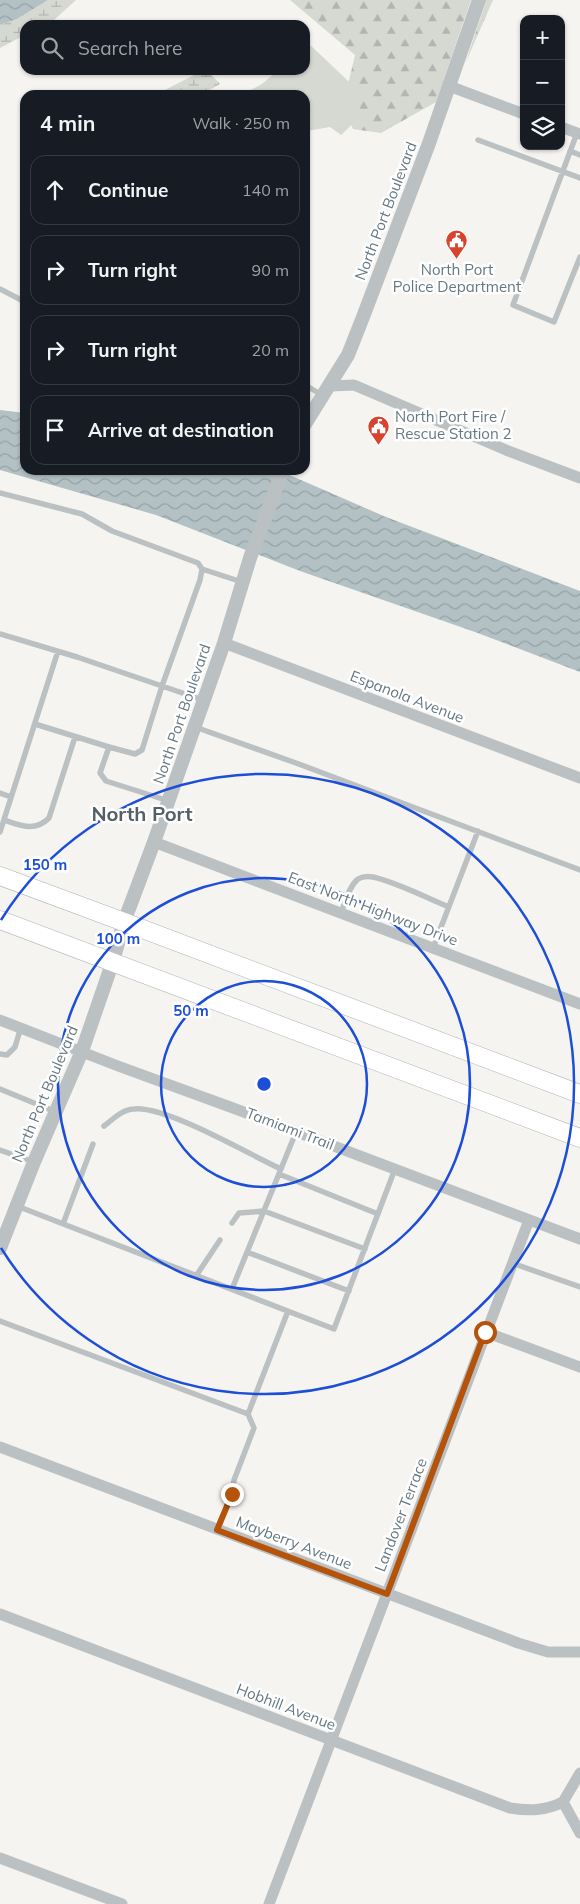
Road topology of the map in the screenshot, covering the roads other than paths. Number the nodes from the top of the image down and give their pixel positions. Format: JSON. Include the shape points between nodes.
{"nodes":[{"id":1,"x":478,"y":0,"type":"edge"},
{"id":2,"x":449,"y":86,"type":"junction"},
{"id":3,"x":520,"y":113,"type":"edge"},
{"id":4,"x":565,"y":129,"type":"edge"},
{"id":5,"x":578,"y":134,"type":"edge"},
{"id":6,"x":478,"y":140,"type":"dead end"},
{"id":7,"x":570,"y":150,"type":"junction"},
{"id":8,"x":580,"y":154,"type":"edge"},
{"id":9,"x":562,"y":172,"type":"junction"},
{"id":10,"x":580,"y":178,"type":"edge"},
{"id":11,"x":580,"y":256,"type":"edge"},
{"id":12,"x":0,"y":289,"type":"edge"},
{"id":13,"x":20,"y":299,"type":"edge"},
{"id":14,"x":310,"y":386,"type":"edge"},
{"id":15,"x":326,"y":391,"type":"junction"},
{"id":16,"x":310,"y":416,"type":"edge"},
{"id":17,"x":281,"y":475,"type":"edge"},
{"id":18,"x":580,"y":478,"type":"edge"},
{"id":19,"x":0,"y":493,"type":"edge"},
{"id":20,"x":202,"y":570,"type":"junction"},
{"id":21,"x":242,"y":582,"type":"junction"},
{"id":22,"x":0,"y":634,"type":"edge"},
{"id":23,"x":224,"y":643,"type":"junction"},
{"id":24,"x":58,"y":651,"type":"junction"},
{"id":25,"x":162,"y":686,"type":"junction"},
{"id":26,"x":204,"y":700,"type":"junction"},
{"id":27,"x":35,"y":724,"type":"junction"},
{"id":28,"x":195,"y":727,"type":"junction"},
{"id":29,"x":75,"y":737,"type":"junction"},
{"id":30,"x":109,"y":747,"type":"junction"},
{"id":31,"x":580,"y":778,"type":"edge"},
{"id":32,"x":0,"y":793,"type":"edge"},
{"id":33,"x":12,"y":797,"type":"junction"},
{"id":34,"x":169,"y":801,"type":"junction"},
{"id":35,"x":4,"y":820,"type":"junction"},
{"id":36,"x":0,"y":832,"type":"edge"},
{"id":37,"x":478,"y":832,"type":"junction"},
{"id":38,"x":154,"y":842,"type":"junction"},
{"id":39,"x":580,"y":870,"type":"edge"},
{"id":40,"x":0,"y":876,"type":"edge"},
{"id":41,"x":449,"y":907,"type":"junction"},
{"id":42,"x":340,"y":913,"type":"junction"},
{"id":43,"x":0,"y":920,"type":"edge"},
{"id":44,"x":124,"y":922,"type":"junction"},
{"id":45,"x":433,"y":948,"type":"junction"},
{"id":46,"x":113,"y":961,"type":"junction"},
{"id":47,"x":580,"y":1004,"type":"edge"},
{"id":48,"x":0,"y":1020,"type":"edge"},
{"id":49,"x":21,"y":1027,"type":"junction"},
{"id":50,"x":82,"y":1051,"type":"junction"},
{"id":51,"x":0,"y":1054,"type":"edge"},
{"id":52,"x":0,"y":1089,"type":"edge"},
{"id":53,"x":580,"y":1094,"type":"edge"},
{"id":54,"x":56,"y":1112,"type":"junction"},
{"id":55,"x":104,"y":1126,"type":"dead end"},
{"id":56,"x":296,"y":1132,"type":"junction"},
{"id":57,"x":580,"y":1138,"type":"edge"},
{"id":58,"x":93,"y":1144,"type":"dead end"},
{"id":59,"x":0,"y":1150,"type":"edge"},
{"id":60,"x":34,"y":1162,"type":"junction"},
{"id":61,"x":395,"y":1169,"type":"junction"},
{"id":62,"x":280,"y":1172,"type":"junction"},
{"id":63,"x":17,"y":1206,"type":"junction"},
{"id":64,"x":264,"y":1211,"type":"junction"},
{"id":65,"x":378,"y":1214,"type":"junction"},
{"id":66,"x":529,"y":1220,"type":"junction"},
{"id":67,"x":232,"y":1223,"type":"dead end"},
{"id":68,"x":63,"y":1224,"type":"junction"},
{"id":69,"x":580,"y":1239,"type":"edge"},
{"id":70,"x":220,"y":1240,"type":"dead end"},
{"id":71,"x":0,"y":1248,"type":"edge"},
{"id":72,"x":365,"y":1249,"type":"junction"},
{"id":73,"x":247,"y":1252,"type":"junction"},
{"id":74,"x":512,"y":1264,"type":"junction"},
{"id":75,"x":196,"y":1276,"type":"junction"},
{"id":76,"x":580,"y":1287,"type":"edge"},
{"id":77,"x":232,"y":1289,"type":"junction"},
{"id":78,"x":349,"y":1291,"type":"junction"},
{"id":79,"x":288,"y":1311,"type":"junction"},
{"id":80,"x":0,"y":1321,"type":"edge"},
{"id":81,"x":485,"y":1332,"type":"junction"},
{"id":82,"x":580,"y":1367,"type":"edge"},
{"id":83,"x":248,"y":1414,"type":"junction"},
{"id":84,"x":0,"y":1447,"type":"edge"},
{"id":85,"x":217,"y":1530,"type":"junction"},
{"id":86,"x":387,"y":1594,"type":"junction"},
{"id":87,"x":0,"y":1614,"type":"edge"},
{"id":88,"x":580,"y":1652,"type":"edge"},
{"id":89,"x":331,"y":1740,"type":"junction"},
{"id":90,"x":580,"y":1773,"type":"edge"},
{"id":91,"x":563,"y":1802,"type":"junction"},
{"id":92,"x":580,"y":1833,"type":"edge"},
{"id":93,"x":0,"y":1858,"type":"edge"},
{"id":94,"x":122,"y":1904,"type":"edge"},
{"id":95,"x":269,"y":1904,"type":"edge"}],
"edges":[{"from":1,"to":2,"type":"street","name":"North Port Boulevard"},
{"from":2,"to":3,"type":"street"},
{"from":2,"to":15,"type":"street","name":"North Port Boulevard","via":[[348,355]]},
{"from":4,"to":5,"type":"street"},
{"from":5,"to":7,"type":"lane"},
{"from":6,"to":9,"type":"lane"},
{"from":7,"to":8,"type":"lane"},
{"from":7,"to":9,"type":"lane"},
{"from":9,"to":10,"type":"lane"},
{"from":9,"to":11,"type":"lane","via":[[513,304],[554,322]]},
{"from":12,"to":13,"type":"lane"},
{"from":14,"to":15,"type":"lane"},
{"from":15,"to":16,"type":"street","name":"North Port Boulevard"},
{"from":15,"to":18,"type":"street","via":[[354,385]]},
{"from":17,"to":21,"type":"street","name":"North Port Boulevard"},
{"from":19,"to":20,"type":"lane","via":[[82,514],[112,531],[198,563]]},
{"from":20,"to":21,"type":"lane"},
{"from":20,"to":25,"type":"lane"},
{"from":21,"to":23,"type":"street","name":"North Port Boulevard"},
{"from":22,"to":24,"type":"lane"},
{"from":23,"to":26,"type":"street","name":"North Port Boulevard"},
{"from":23,"to":31,"type":"street","name":"Espanola Avenue"},
{"from":24,"to":25,"type":"lane"},
{"from":24,"to":27,"type":"lane"},
{"from":25,"to":26,"type":"lane"},
{"from":25,"to":30,"type":"lane","via":[[142,750],[135,754]]},
{"from":26,"to":28,"type":"street","name":"North Port Boulevard"},
{"from":27,"to":29,"type":"lane"},
{"from":27,"to":33,"type":"lane"},
{"from":28,"to":34,"type":"street","name":"North Port Boulevard"},
{"from":28,"to":37,"type":"lane"},
{"from":29,"to":30,"type":"lane"},
{"from":29,"to":35,"type":"lane","via":[[49,818],[41,825],[29,827]]},
{"from":30,"to":34,"type":"lane","via":[[100,773],[106,781]]},
{"from":32,"to":33,"type":"lane"},
{"from":33,"to":35,"type":"lane"},
{"from":34,"to":38,"type":"street","name":"North Port Boulevard"},
{"from":35,"to":36,"type":"lane"},
{"from":37,"to":39,"type":"lane"},
{"from":37,"to":41,"type":"lane"},
{"from":38,"to":42,"type":"street","name":"East North Highway Drive"},
{"from":38,"to":44,"type":"street","name":"North Port Boulevard"},
{"from":40,"to":44,"type":"main road"},
{"from":41,"to":42,"type":"lane","via":[[389,882],[365,876],[352,887]]},
{"from":41,"to":45,"type":"lane"},
{"from":42,"to":45,"type":"street","name":"East North Highway Drive"},
{"from":43,"to":46,"type":"main road"},
{"from":44,"to":46,"type":"street","name":"North Port Boulevard"},
{"from":44,"to":53,"type":"main road"},
{"from":45,"to":47,"type":"street","name":"East North Highway Drive"},
{"from":46,"to":50,"type":"street","name":"North Port Boulevard"},
{"from":46,"to":57,"type":"main road"},
{"from":48,"to":49,"type":"street","name":"Tamiami Trail"},
{"from":49,"to":50,"type":"street","name":"Tamiami Trail"},
{"from":49,"to":51,"type":"lane","via":[[15,1047],[7,1054]]},
{"from":50,"to":54,"type":"street","name":"North Port Boulevard"},
{"from":50,"to":56,"type":"street","name":"Tamiami Trail"},
{"from":52,"to":54,"type":"lane"},
{"from":54,"to":60,"type":"street","name":"North Port Boulevard"},
{"from":55,"to":62,"type":"lane","via":[[124,1111],[148,1109],[190,1125]]},
{"from":56,"to":61,"type":"street","name":"Tamiami Trail"},
{"from":56,"to":62,"type":"lane"},
{"from":58,"to":68,"type":"lane"},
{"from":59,"to":60,"type":"lane"},
{"from":60,"to":63,"type":"street","name":"North Port Boulevard"},
{"from":61,"to":65,"type":"lane"},
{"from":61,"to":66,"type":"street","name":"Tamiami Trail"},
{"from":62,"to":64,"type":"lane"},
{"from":62,"to":65,"type":"lane"},
{"from":63,"to":68,"type":"lane"},
{"from":63,"to":71,"type":"street","name":"North Port Boulevard"},
{"from":64,"to":67,"type":"lane","via":[[239,1213]]},
{"from":64,"to":72,"type":"lane"},
{"from":64,"to":73,"type":"lane"},
{"from":65,"to":72,"type":"lane"},
{"from":66,"to":69,"type":"street","name":"Tamiami Trail"},
{"from":66,"to":74,"type":"street","name":"Landover Terrace"},
{"from":68,"to":75,"type":"lane"},
{"from":70,"to":75,"type":"lane"},
{"from":72,"to":78,"type":"lane"},
{"from":73,"to":77,"type":"lane"},
{"from":73,"to":78,"type":"lane"},
{"from":74,"to":76,"type":"lane"},
{"from":74,"to":81,"type":"street","name":"Landover Terrace"},
{"from":75,"to":77,"type":"lane"},
{"from":77,"to":79,"type":"lane"},
{"from":78,"to":79,"type":"lane","via":[[334,1329]]},
{"from":79,"to":83,"type":"lane"},
{"from":80,"to":83,"type":"lane"},
{"from":81,"to":82,"type":"street"},
{"from":81,"to":86,"type":"street","name":"Landover Terrace"},
{"from":83,"to":85,"type":"lane","via":[[254,1428]]},
{"from":84,"to":85,"type":"street","name":"Mayberry Avenue"},
{"from":85,"to":86,"type":"street","name":"Mayberry Avenue"},
{"from":86,"to":88,"type":"street","name":"Mayberry Avenue","via":[[541,1651]]},
{"from":86,"to":89,"type":"street","name":"Landover Terrace"},
{"from":87,"to":89,"type":"street","name":"Hobhill Avenue"},
{"from":89,"to":91,"type":"street","name":"Hobhill Avenue","via":[[510,1808],[532,1811]]},
{"from":89,"to":95,"type":"street","name":"Landover Terrace"},
{"from":90,"to":91,"type":"street"},
{"from":91,"to":92,"type":"street"},
{"from":93,"to":94,"type":"street"}]}
